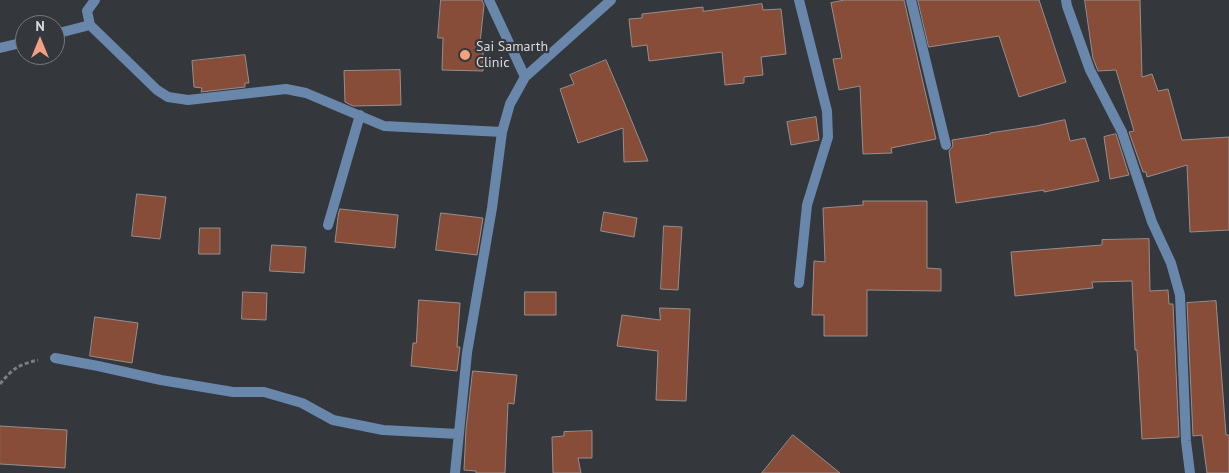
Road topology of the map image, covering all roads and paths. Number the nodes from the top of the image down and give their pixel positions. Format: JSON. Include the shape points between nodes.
{"nodes":[{"id":1,"x":95,"y":0,"type":"edge"},
{"id":2,"x":489,"y":0,"type":"edge"},
{"id":3,"x":611,"y":0,"type":"edge"},
{"id":4,"x":800,"y":0,"type":"edge"},
{"id":5,"x":911,"y":0,"type":"edge"},
{"id":6,"x":1066,"y":0,"type":"edge"},
{"id":7,"x":90,"y":25,"type":"junction"},
{"id":8,"x":65,"y":31,"type":"edge"},
{"id":9,"x":15,"y":44,"type":"edge"},
{"id":10,"x":0,"y":48,"type":"edge"},
{"id":11,"x":525,"y":77,"type":"junction"},
{"id":12,"x":360,"y":115,"type":"junction"},
{"id":13,"x":502,"y":132,"type":"junction"},
{"id":14,"x":946,"y":145,"type":"dead end"},
{"id":15,"x":328,"y":225,"type":"dead end"},
{"id":16,"x":799,"y":283,"type":"dead end"},
{"id":17,"x":55,"y":358,"type":"joint"},
{"id":18,"x":0,"y":384,"type":"edge"},
{"id":19,"x":458,"y":434,"type":"junction"},
{"id":20,"x":455,"y":473,"type":"edge"},
{"id":21,"x":1190,"y":473,"type":"edge"}],
"edges":[{"from":1,"to":7,"type":"street","via":[[87,11]]},
{"from":2,"to":11,"type":"street"},
{"from":3,"to":11,"type":"street"},
{"from":4,"to":16,"type":"street","via":[[827,111],[828,138],[807,205]]},
{"from":5,"to":14,"type":"street"},
{"from":6,"to":21,"type":"street","via":[[1090,70],[1122,132],[1180,295]]},
{"from":7,"to":8,"type":"street"},
{"from":7,"to":12,"type":"street","via":[[168,97],[188,100],[286,89],[306,93]]},
{"from":9,"to":10,"type":"street"},
{"from":11,"to":13,"type":"street","via":[[510,104]]},
{"from":12,"to":13,"type":"street","via":[[384,126]]},
{"from":12,"to":15,"type":"street"},
{"from":13,"to":19,"type":"street","via":[[467,353]]},
{"from":17,"to":18,"type":"path","via":[[19,365]]},
{"from":17,"to":19,"type":"street","via":[[233,392],[264,392],[302,402],[334,420],[383,430]]},
{"from":19,"to":20,"type":"street"}]}
